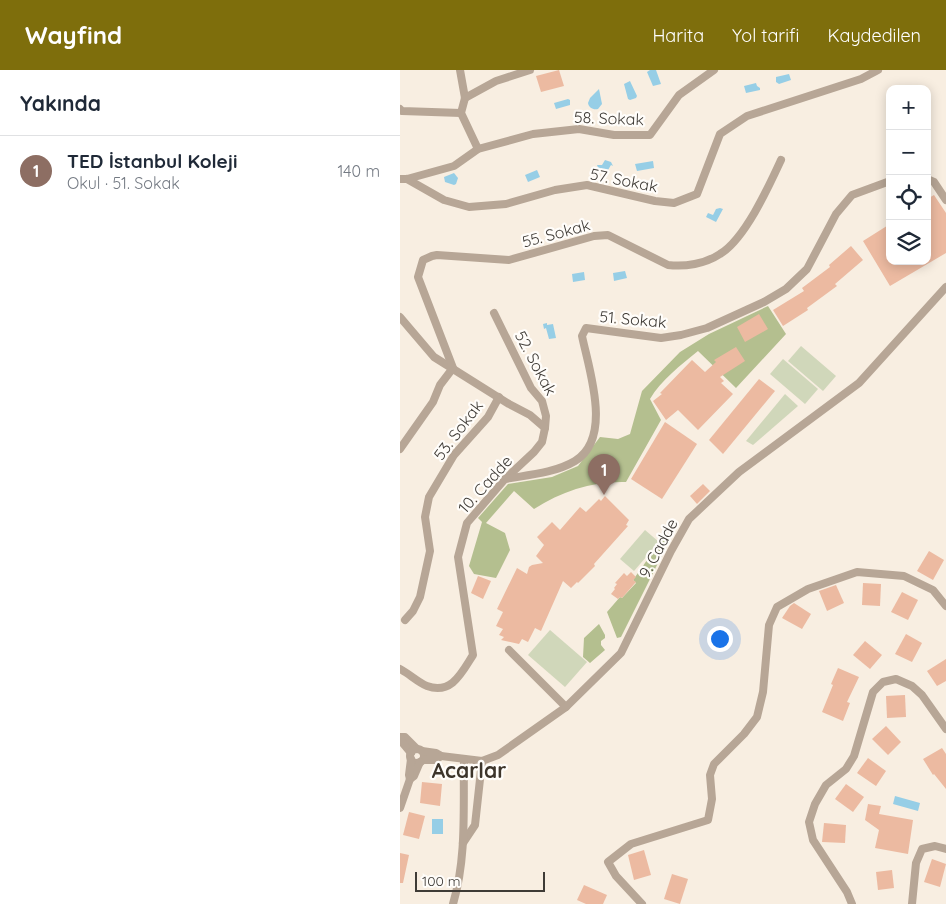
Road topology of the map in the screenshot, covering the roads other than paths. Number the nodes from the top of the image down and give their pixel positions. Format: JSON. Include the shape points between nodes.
{"nodes":[{"id":1,"x":460,"y":70,"type":"edge"},
{"id":2,"x":530,"y":70,"type":"edge"},
{"id":3,"x":714,"y":70,"type":"edge"},
{"id":4,"x":878,"y":70,"type":"edge"},
{"id":5,"x":465,"y":98,"type":"junction"},
{"id":6,"x":401,"y":111,"type":"edge"},
{"id":7,"x":461,"y":113,"type":"junction"},
{"id":8,"x":478,"y":149,"type":"junction"},
{"id":9,"x":781,"y":160,"type":"dead end"},
{"id":10,"x":404,"y":179,"type":"edge"},
{"id":11,"x":931,"y":181,"type":"edge"},
{"id":12,"x":886,"y":182,"type":"edge"},
{"id":13,"x":946,"y":200,"type":"edge"},
{"id":14,"x":946,"y":287,"type":"edge"},
{"id":15,"x":494,"y":313,"type":"dead end"},
{"id":16,"x":400,"y":316,"type":"edge"},
{"id":17,"x":453,"y":368,"type":"junction"},
{"id":18,"x":499,"y":397,"type":"junction"},
{"id":19,"x":545,"y":428,"type":"junction"},
{"id":20,"x":400,"y":449,"type":"edge"},
{"id":21,"x":505,"y":479,"type":"junction"},
{"id":22,"x":946,"y":606,"type":"edge"},
{"id":23,"x":405,"y":620,"type":"dead end"},
{"id":24,"x":509,"y":650,"type":"dead end"},
{"id":25,"x":400,"y":668,"type":"edge"},
{"id":26,"x":566,"y":707,"type":"junction"},
{"id":27,"x":946,"y":729,"type":"edge"},
{"id":28,"x":400,"y":737,"type":"edge"},
{"id":29,"x":415,"y":753,"type":"junction"},
{"id":30,"x":441,"y":756,"type":"junction"},
{"id":31,"x":464,"y":759,"type":"junction"},
{"id":32,"x":421,"y":761,"type":"junction"},
{"id":33,"x":482,"y":761,"type":"junction"},
{"id":34,"x":410,"y":779,"type":"junction"},
{"id":35,"x":400,"y":808,"type":"edge"},
{"id":36,"x":463,"y":843,"type":"junction"},
{"id":37,"x":946,"y":849,"type":"edge"},
{"id":38,"x":453,"y":904,"type":"edge"},
{"id":39,"x":642,"y":904,"type":"edge"},
{"id":40,"x":852,"y":904,"type":"edge"},
{"id":41,"x":912,"y":904,"type":"edge"}],
"edges":[{"from":1,"to":5,"type":"street"},
{"from":2,"to":5,"type":"street","via":[[496,81]]},
{"from":3,"to":8,"type":"street","name":"58. Sokak","via":[[679,95],[650,135],[579,129],[533,134]]},
{"from":4,"to":10,"type":"street","name":"57. Sokak","via":[[861,79],[747,116],[720,134],[697,194],[674,203],[587,185],[506,204],[469,207],[444,200]]},
{"from":5,"to":7,"type":"street"},
{"from":6,"to":7,"type":"street"},
{"from":7,"to":8,"type":"street"},
{"from":8,"to":10,"type":"street","via":[[454,166]]},
{"from":9,"to":17,"type":"street","name":"55. Sokak","via":[[734,242],[721,254],[702,262],[668,265],[608,235],[509,260],[432,256],[423,260],[418,277]]},
{"from":11,"to":13,"type":"street"},
{"from":12,"to":21,"type":"street","name":"51. Sokak","via":[[852,195],[836,214],[807,269],[786,289],[764,302],[707,328],[661,338],[586,328],[582,336],[593,382],[597,424],[589,446],[576,460],[551,471]]},
{"from":14,"to":26,"type":"street","name":"9. Cadde","via":[[859,384],[739,472],[689,519],[620,653]]},
{"from":15,"to":19,"type":"street","name":"52. Sokak","via":[[531,388],[542,401]]},
{"from":16,"to":17,"type":"street","via":[[434,357]]},
{"from":17,"to":18,"type":"street"},
{"from":17,"to":20,"type":"street"},
{"from":18,"to":19,"type":"street"},
{"from":18,"to":23,"type":"street","name":"53. Sokak","via":[[488,417],[454,455],[429,497],[425,517],[430,551],[420,597]]},
{"from":19,"to":21,"type":"street","name":"10. Cadde","via":[[542,442]]},
{"from":21,"to":25,"type":"street","name":"10. Cadde","via":[[467,523],[458,557],[472,655],[458,679],[446,687],[428,686]]},
{"from":22,"to":39,"type":"street","via":[[933,590],[904,576],[856,572],[808,589],[778,607],[769,625],[763,692],[757,717],[714,764],[710,774],[712,799],[708,820],[631,844],[608,862],[616,876]]},
{"from":24,"to":26,"type":"street"},
{"from":26,"to":33,"type":"street","name":"9. Cadde","via":[[498,755]]},
{"from":27,"to":40,"type":"street","via":[[912,686],[896,679],[883,682],[873,692],[854,756],[846,769],[826,785],[809,822],[813,840]]},
{"from":28,"to":29,"type":"street","via":[[405,737]]},
{"from":29,"to":30,"type":"street"},
{"from":29,"to":32,"type":"street","via":[[415,762]]},
{"from":29,"to":34,"type":"street"},
{"from":30,"to":31,"type":"street"},
{"from":30,"to":32,"type":"street","via":[[436,760]]},
{"from":31,"to":33,"type":"street"},
{"from":31,"to":36,"type":"street"},
{"from":32,"to":34,"type":"street"},
{"from":33,"to":36,"type":"street","via":[[475,825]]},
{"from":34,"to":35,"type":"street"},
{"from":36,"to":38,"type":"street","via":[[459,884]]},
{"from":37,"to":41,"type":"street","via":[[935,846],[922,850],[916,863]]}]}
